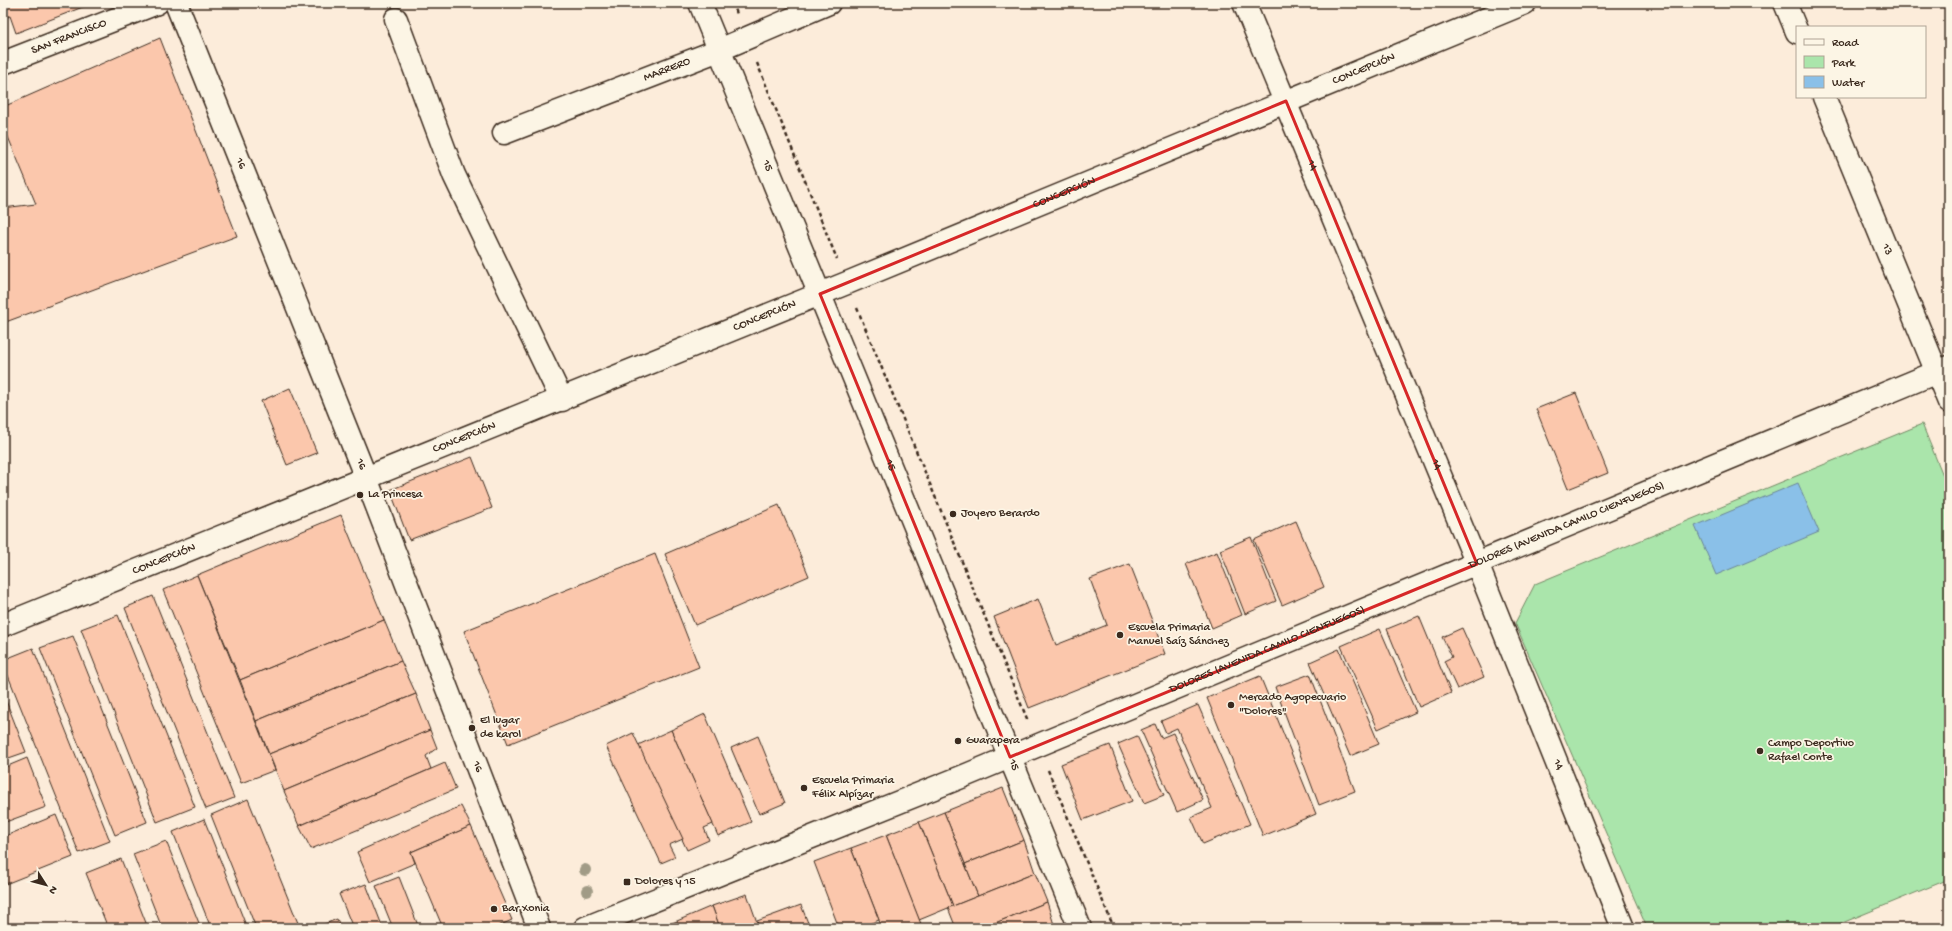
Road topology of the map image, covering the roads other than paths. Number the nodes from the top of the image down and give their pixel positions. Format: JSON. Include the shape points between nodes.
{"nodes":[{"id":1,"x":157,"y":3,"type":"edge"},
{"id":2,"x":176,"y":3,"type":"edge"},
{"id":3,"x":700,"y":3,"type":"edge"},
{"id":4,"x":829,"y":3,"type":"edge"},
{"id":5,"x":1244,"y":3,"type":"edge"},
{"id":6,"x":1525,"y":3,"type":"edge"},
{"id":7,"x":1785,"y":3,"type":"edge"},
{"id":8,"x":396,"y":19,"type":"dead end"},
{"id":9,"x":1796,"y":30,"type":"edge"},
{"id":10,"x":719,"y":50,"type":"junction"},
{"id":11,"x":3,"y":64,"type":"edge"},
{"id":12,"x":1824,"y":98,"type":"edge"},
{"id":13,"x":1286,"y":101,"type":"junction"},
{"id":14,"x":504,"y":133,"type":"dead end"},
{"id":15,"x":820,"y":294,"type":"junction"},
{"id":16,"x":1943,"y":369,"type":"edge"},
{"id":17,"x":562,"y":400,"type":"junction"},
{"id":18,"x":1949,"y":402,"type":"edge"},
{"id":19,"x":366,"y":478,"type":"junction"},
{"id":20,"x":1477,"y":564,"type":"junction"},
{"id":21,"x":3,"y":626,"type":"edge"},
{"id":22,"x":1010,"y":757,"type":"junction"},
{"id":23,"x":539,"y":928,"type":"edge"},
{"id":24,"x":585,"y":928,"type":"edge"},
{"id":25,"x":1080,"y":928,"type":"edge"},
{"id":26,"x":1623,"y":928,"type":"edge"}],
"edges":[{"from":1,"to":11,"type":"street","name":"SAN FRANCISCO"},
{"from":2,"to":19,"type":"street","name":"16"},
{"from":3,"to":10,"type":"street","name":"15"},
{"from":4,"to":10,"type":"street","name":"MARRERO"},
{"from":5,"to":13,"type":"street","name":"14"},
{"from":6,"to":13,"type":"street","name":"CONCEPCIÓN"},
{"from":7,"to":9,"type":"street"},
{"from":8,"to":17,"type":"street","via":[[454,175]]},
{"from":10,"to":14,"type":"street","name":"MARRERO"},
{"from":10,"to":15,"type":"street","name":"15"},
{"from":12,"to":16,"type":"street","name":"13"},
{"from":13,"to":15,"type":"street","name":"CONCEPCIÓN"},
{"from":13,"to":20,"type":"street","name":"14"},
{"from":15,"to":17,"type":"street","name":"CONCEPCIÓN"},
{"from":15,"to":22,"type":"street","name":"15"},
{"from":16,"to":18,"type":"street","name":"13"},
{"from":16,"to":20,"type":"street","name":"DOLORES (AVENIDA CAMILO CIENFUEGOS)"},
{"from":17,"to":19,"type":"street","name":"CONCEPCIÓN"},
{"from":19,"to":21,"type":"street","name":"CONCEPCIÓN"},
{"from":19,"to":23,"type":"street","name":"16"},
{"from":20,"to":22,"type":"street","name":"DOLORES (AVENIDA CAMILO CIENFUEGOS)"},
{"from":20,"to":26,"type":"street","name":"14"},
{"from":22,"to":24,"type":"street","name":"DOLORES (AVENIDA CAMILO CIENFUEGOS)"},
{"from":22,"to":25,"type":"street","name":"15"}]}
